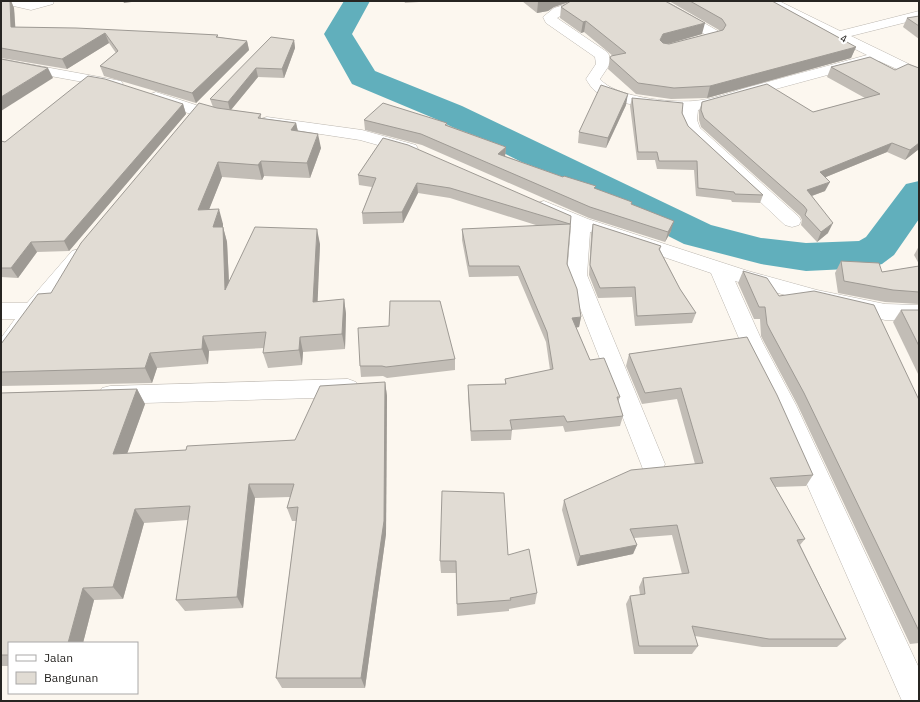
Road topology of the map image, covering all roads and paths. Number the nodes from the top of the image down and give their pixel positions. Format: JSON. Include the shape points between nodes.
{"nodes":[{"id":1,"x":10,"y":1,"type":"edge"},
{"id":2,"x":48,"y":1,"type":"edge"},
{"id":3,"x":595,"y":1,"type":"edge"},
{"id":4,"x":657,"y":1,"type":"edge"},
{"id":5,"x":771,"y":2,"type":"edge"},
{"id":6,"x":919,"y":15,"type":"edge"},
{"id":7,"x":839,"y":35,"type":"junction"},
{"id":8,"x":674,"y":48,"type":"edge"},
{"id":9,"x":880,"y":56,"type":"junction"},
{"id":10,"x":1,"y":63,"type":"edge"},
{"id":11,"x":919,"y":75,"type":"edge"},
{"id":12,"x":126,"y":87,"type":"edge"},
{"id":13,"x":141,"y":92,"type":"edge"},
{"id":14,"x":691,"y":106,"type":"junction"},
{"id":15,"x":429,"y":157,"type":"edge"},
{"id":16,"x":530,"y":201,"type":"edge"},
{"id":17,"x":792,"y":221,"type":"dead end"},
{"id":18,"x":581,"y":223,"type":"junction"},
{"id":19,"x":88,"y":244,"type":"edge"},
{"id":20,"x":719,"y":268,"type":"junction"},
{"id":21,"x":876,"y":310,"type":"junction"},
{"id":22,"x":1,"y":311,"type":"edge"},
{"id":23,"x":32,"y":311,"type":"junction"},
{"id":24,"x":919,"y":313,"type":"edge"},
{"id":25,"x":885,"y":330,"type":"edge"},
{"id":26,"x":1,"y":354,"type":"edge"},
{"id":27,"x":368,"y":388,"type":"edge"},
{"id":28,"x":93,"y":396,"type":"edge"},
{"id":29,"x":653,"y":464,"type":"dead end"},
{"id":30,"x":918,"y":701,"type":"edge"}],
"edges":[{"from":1,"to":2,"type":"street","via":[[31,6]]},
{"from":3,"to":14,"type":"street","via":[[560,10],[550,17],[602,55],[603,64],[593,79],[595,85],[621,98]]},
{"from":4,"to":8,"type":"street","via":[[715,37]]},
{"from":5,"to":7,"type":"street","name":"4"},
{"from":6,"to":7,"type":"street"},
{"from":7,"to":9,"type":"street","name":"4"},
{"from":9,"to":11,"type":"street","name":"4"},
{"from":9,"to":14,"type":"street"},
{"from":10,"to":12,"type":"street"},
{"from":13,"to":15,"type":"street","via":[[200,111],[362,135],[415,150]]},
{"from":14,"to":17,"type":"street","via":[[689,120],[693,130]]},
{"from":16,"to":18,"type":"street"},
{"from":18,"to":20,"type":"street"},
{"from":18,"to":29,"type":"street","via":[[577,275]]},
{"from":19,"to":23,"type":"street"},
{"from":20,"to":21,"type":"street","via":[[817,297]]},
{"from":20,"to":30,"type":"street"},
{"from":21,"to":24,"type":"street"},
{"from":21,"to":25,"type":"street"},
{"from":22,"to":23,"type":"street"},
{"from":23,"to":26,"type":"street"},
{"from":27,"to":28,"type":"street"}]}
